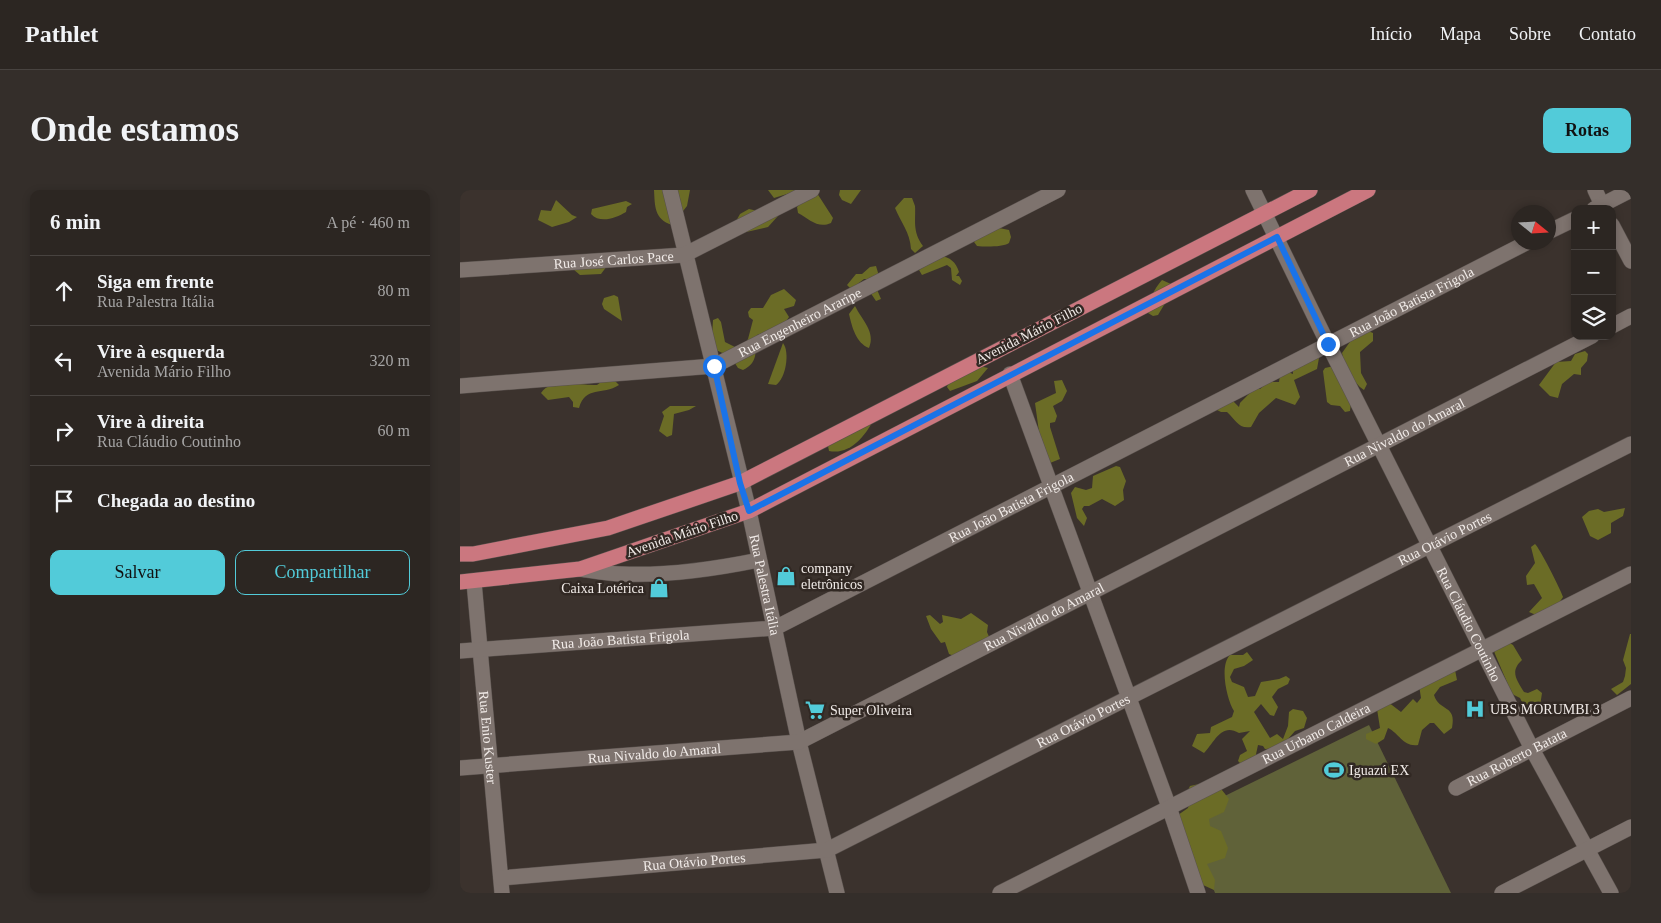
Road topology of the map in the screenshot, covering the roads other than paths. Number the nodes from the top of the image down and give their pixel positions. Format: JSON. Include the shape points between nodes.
{"nodes":[{"id":1,"x":670,"y":190,"type":"edge"},
{"id":2,"x":812,"y":190,"type":"edge"},
{"id":3,"x":1058,"y":190,"type":"edge"},
{"id":4,"x":1253,"y":190,"type":"edge"},
{"id":5,"x":1310,"y":190,"type":"edge"},
{"id":6,"x":1368,"y":190,"type":"edge"},
{"id":7,"x":1594,"y":190,"type":"edge"},
{"id":8,"x":1631,"y":190,"type":"edge"},
{"id":9,"x":1599,"y":205,"type":"edge"},
{"id":10,"x":1604,"y":205,"type":"edge"},
{"id":11,"x":1264,"y":213,"type":"junction"},
{"id":12,"x":1571,"y":221,"type":"edge"},
{"id":13,"x":1556,"y":228,"type":"edge"},
{"id":14,"x":1616,"y":233,"type":"edge"},
{"id":15,"x":1277,"y":237,"type":"junction"},
{"id":16,"x":1512,"y":250,"type":"edge"},
{"id":17,"x":684,"y":255,"type":"junction"},
{"id":18,"x":1631,"y":262,"type":"edge"},
{"id":19,"x":460,"y":270,"type":"edge"},
{"id":20,"x":1631,"y":316,"type":"edge"},
{"id":21,"x":1616,"y":324,"type":"edge"},
{"id":22,"x":1584,"y":340,"type":"edge"},
{"id":23,"x":1328,"y":344,"type":"junction"},
{"id":24,"x":714,"y":366,"type":"junction"},
{"id":25,"x":1010,"y":374,"type":"junction"},
{"id":26,"x":460,"y":386,"type":"edge"},
{"id":27,"x":1631,"y":444,"type":"edge"},
{"id":28,"x":1379,"y":445,"type":"junction"},
{"id":29,"x":740,"y":483,"type":"junction"},
{"id":30,"x":1051,"y":486,"type":"junction"},
{"id":31,"x":749,"y":511,"type":"junction"},
{"id":32,"x":1431,"y":546,"type":"junction"},
{"id":33,"x":460,"y":554,"type":"edge"},
{"id":34,"x":759,"y":560,"type":"junction"},
{"id":35,"x":580,"y":569,"type":"junction"},
{"id":36,"x":1631,"y":574,"type":"edge"},
{"id":37,"x":467,"y":582,"type":"edge"},
{"id":38,"x":1090,"y":592,"type":"junction"},
{"id":39,"x":775,"y":628,"type":"junction"},
{"id":40,"x":480,"y":649,"type":"junction"},
{"id":41,"x":1484,"y":650,"type":"junction"},
{"id":42,"x":460,"y":651,"type":"edge"},
{"id":43,"x":1129,"y":698,"type":"junction"},
{"id":44,"x":1631,"y":698,"type":"edge"},
{"id":45,"x":799,"y":742,"type":"junction"},
{"id":46,"x":1532,"y":749,"type":"junction"},
{"id":47,"x":490,"y":765,"type":"junction"},
{"id":48,"x":460,"y":768,"type":"edge"},
{"id":49,"x":1456,"y":788,"type":"dead end"},
{"id":50,"x":1169,"y":807,"type":"junction"},
{"id":51,"x":1631,"y":827,"type":"edge"},
{"id":52,"x":1589,"y":849,"type":"junction"},
{"id":53,"x":827,"y":850,"type":"junction"},
{"id":54,"x":501,"y":885,"type":"edge"},
{"id":55,"x":837,"y":893,"type":"edge"},
{"id":56,"x":1000,"y":893,"type":"edge"},
{"id":57,"x":1198,"y":893,"type":"edge"},
{"id":58,"x":1502,"y":893,"type":"edge"},
{"id":59,"x":1611,"y":893,"type":"edge"}],
"edges":[{"from":1,"to":17,"type":"street","name":"Rua Palestra Itália"},
{"from":2,"to":17,"type":"street","name":"Rua José Carlos Pace"},
{"from":3,"to":24,"type":"street","name":"Rua Engenheiro Araripe"},
{"from":4,"to":11,"type":"street","name":"Rua Cláudio Coutinho"},
{"from":5,"to":11,"type":"main road","name":"Avenida Mário Filho"},
{"from":6,"to":15,"type":"main road","name":"Avenida Mário Filho"},
{"from":7,"to":9,"type":"street"},
{"from":8,"to":10,"type":"street"},
{"from":11,"to":15,"type":"street","name":"Rua Cláudio Coutinho"},
{"from":11,"to":29,"type":"main road","name":"Avenida Mário Filho"},
{"from":12,"to":13,"type":"street"},
{"from":14,"to":18,"type":"street"},
{"from":15,"to":23,"type":"street","name":"Rua Cláudio Coutinho"},
{"from":15,"to":25,"type":"main road","name":"Avenida Mário Filho"},
{"from":16,"to":23,"type":"street","name":"Rua João Batista Frigola"},
{"from":17,"to":19,"type":"street","name":"Rua José Carlos Pace"},
{"from":17,"to":24,"type":"street","name":"Rua Palestra Itália"},
{"from":20,"to":21,"type":"street"},
{"from":22,"to":28,"type":"street","name":"Rua Nivaldo do Amaral"},
{"from":23,"to":28,"type":"street","name":"Rua Cláudio Coutinho"},
{"from":23,"to":30,"type":"street","name":"Rua João Batista Frigola"},
{"from":24,"to":26,"type":"street","name":"Rua Engenheiro Araripe"},
{"from":24,"to":29,"type":"street","name":"Rua Palestra Itália"},
{"from":25,"to":30,"type":"street"},
{"from":25,"to":31,"type":"main road","name":"Avenida Mário Filho"},
{"from":27,"to":32,"type":"street","name":"Rua Otávio Portes"},
{"from":28,"to":32,"type":"street","name":"Rua Cláudio Coutinho"},
{"from":28,"to":38,"type":"street","name":"Rua Nivaldo do Amaral"},
{"from":29,"to":31,"type":"street","name":"Rua Palestra Itália"},
{"from":29,"to":33,"type":"main road","name":"Avenida Mário Filho","via":[[608,528]]},
{"from":30,"to":38,"type":"street"},
{"from":30,"to":39,"type":"street","name":"Rua João Batista Frigola"},
{"from":31,"to":34,"type":"street","name":"Rua Palestra Itália"},
{"from":31,"to":35,"type":"main road","name":"Avenida Mário Filho"},
{"from":32,"to":41,"type":"street","name":"Rua Cláudio Coutinho"},
{"from":32,"to":43,"type":"street","name":"Rua Otávio Portes"},
{"from":34,"to":35,"type":"street","via":[[655,574]]},
{"from":34,"to":39,"type":"street","name":"Rua Palestra Itália"},
{"from":35,"to":37,"type":"main road","name":"Avenida Mário Filho"},
{"from":36,"to":41,"type":"street","name":"Rua Urbano Caldeira"},
{"from":37,"to":40,"type":"street","name":"Rua Enio Kuster"},
{"from":38,"to":43,"type":"street"},
{"from":38,"to":45,"type":"street","name":"Rua Nivaldo do Amaral"},
{"from":39,"to":40,"type":"street","name":"Rua João Batista Frigola"},
{"from":39,"to":45,"type":"street","name":"Rua Palestra Itália"},
{"from":40,"to":42,"type":"street","name":"Rua João Batista Frigola"},
{"from":40,"to":47,"type":"street","name":"Rua Enio Kuster"},
{"from":41,"to":46,"type":"street","name":"Rua Cláudio Coutinho"},
{"from":41,"to":50,"type":"street","name":"Rua Urbano Caldeira"},
{"from":43,"to":50,"type":"street"},
{"from":43,"to":53,"type":"street","name":"Rua Otávio Portes"},
{"from":44,"to":46,"type":"street","name":"Rua Roberto Batata"},
{"from":45,"to":47,"type":"street","name":"Rua Nivaldo do Amaral"},
{"from":45,"to":53,"type":"street","name":"Rua Palestra Itália"},
{"from":46,"to":49,"type":"street","name":"Rua Roberto Batata"},
{"from":46,"to":52,"type":"street","name":"Rua Cláudio Coutinho"},
{"from":47,"to":48,"type":"street","name":"Rua Nivaldo do Amaral"},
{"from":47,"to":54,"type":"street","name":"Rua Enio Kuster"},
{"from":50,"to":56,"type":"street","name":"Rua Urbano Caldeira"},
{"from":50,"to":57,"type":"street"},
{"from":51,"to":52,"type":"street"},
{"from":52,"to":58,"type":"street"},
{"from":52,"to":59,"type":"street","name":"Rua Cláudio Coutinho"},
{"from":53,"to":54,"type":"street","name":"Rua Otávio Portes"},
{"from":53,"to":55,"type":"street","name":"Rua Palestra Itália"}]}
